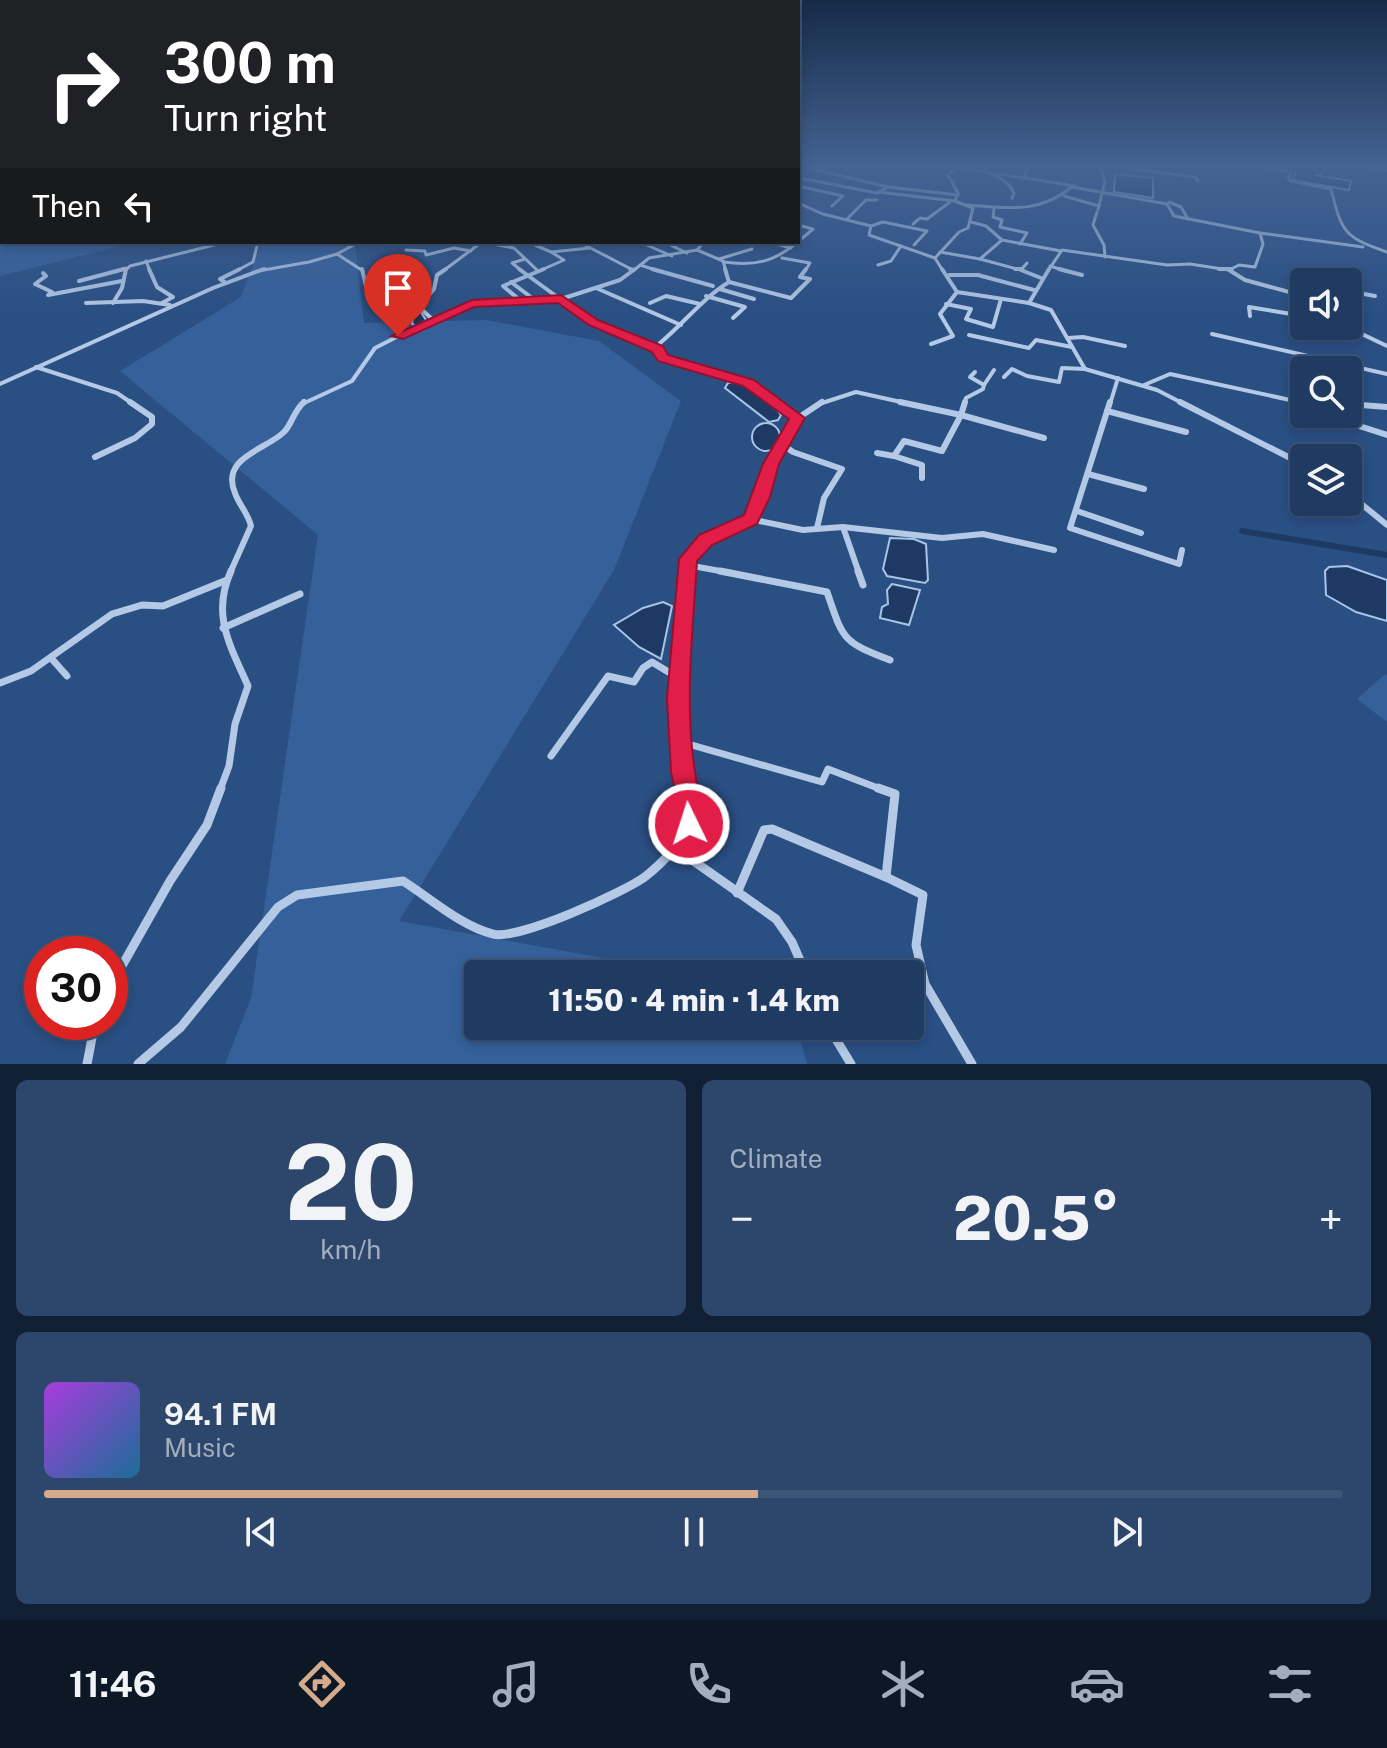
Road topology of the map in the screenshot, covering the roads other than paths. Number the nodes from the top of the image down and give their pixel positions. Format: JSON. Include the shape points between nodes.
{"nodes":[{"id":1,"x":834,"y":215,"type":"edge"},
{"id":2,"x":851,"y":215,"type":"edge"},
{"id":3,"x":934,"y":215,"type":"edge"},
{"id":4,"x":972,"y":215,"type":"edge"},
{"id":5,"x":994,"y":215,"type":"edge"},
{"id":6,"x":1096,"y":215,"type":"edge"},
{"id":7,"x":1173,"y":215,"type":"edge"},
{"id":8,"x":1184,"y":215,"type":"edge"},
{"id":9,"x":1337,"y":215,"type":"edge"},
{"id":10,"x":847,"y":219,"type":"junction"},
{"id":11,"x":1188,"y":219,"type":"junction"},
{"id":12,"x":971,"y":222,"type":"junction"},
{"id":13,"x":913,"y":224,"type":"dead end"},
{"id":14,"x":800,"y":226,"type":"edge"},
{"id":15,"x":871,"y":226,"type":"junction"},
{"id":16,"x":1260,"y":233,"type":"junction"},
{"id":17,"x":800,"y":240,"type":"edge"},
{"id":18,"x":1002,"y":240,"type":"junction"},
{"id":19,"x":1076,"y":243,"type":"dead end"},
{"id":20,"x":218,"y":244,"type":"edge"},
{"id":21,"x":258,"y":244,"type":"edge"},
{"id":22,"x":355,"y":244,"type":"edge"},
{"id":23,"x":480,"y":244,"type":"edge"},
{"id":24,"x":493,"y":244,"type":"edge"},
{"id":25,"x":533,"y":244,"type":"edge"},
{"id":26,"x":583,"y":244,"type":"edge"},
{"id":27,"x":645,"y":244,"type":"edge"},
{"id":28,"x":668,"y":244,"type":"edge"},
{"id":29,"x":702,"y":244,"type":"edge"},
{"id":30,"x":776,"y":244,"type":"edge"},
{"id":31,"x":796,"y":244,"type":"edge"},
{"id":32,"x":1020,"y":244,"type":"junction"},
{"id":33,"x":914,"y":245,"type":"dead end"},
{"id":34,"x":901,"y":246,"type":"junction"},
{"id":35,"x":590,"y":248,"type":"junction"},
{"id":36,"x":791,"y":248,"type":"junction"},
{"id":37,"x":752,"y":249,"type":"dead end"},
{"id":38,"x":1073,"y":249,"type":"junction"},
{"id":39,"x":406,"y":250,"type":"dead end"},
{"id":40,"x":697,"y":250,"type":"junction"},
{"id":41,"x":1375,"y":250,"type":"junction"},
{"id":42,"x":471,"y":251,"type":"junction"},
{"id":43,"x":1061,"y":251,"type":"junction"},
{"id":44,"x":551,"y":252,"type":"junction"},
{"id":45,"x":940,"y":252,"type":"junction"},
{"id":46,"x":1387,"y":252,"type":"edge"},
{"id":47,"x":687,"y":253,"type":"junction"},
{"id":48,"x":337,"y":254,"type":"junction"},
{"id":49,"x":672,"y":256,"type":"junction"},
{"id":50,"x":1105,"y":257,"type":"junction"},
{"id":51,"x":782,"y":258,"type":"junction"},
{"id":52,"x":935,"y":258,"type":"junction"},
{"id":53,"x":525,"y":259,"type":"junction"},
{"id":54,"x":980,"y":259,"type":"junction"},
{"id":55,"x":146,"y":261,"type":"junction"},
{"id":56,"x":722,"y":261,"type":"junction"},
{"id":57,"x":1027,"y":263,"type":"dead end"},
{"id":58,"x":640,"y":265,"type":"junction"},
{"id":59,"x":878,"y":265,"type":"dead end"},
{"id":60,"x":1050,"y":266,"type":"junction"},
{"id":61,"x":126,"y":268,"type":"junction"},
{"id":62,"x":537,"y":270,"type":"junction"},
{"id":63,"x":633,"y":270,"type":"junction"},
{"id":64,"x":1021,"y":270,"type":"junction"},
{"id":65,"x":1229,"y":270,"type":"junction"},
{"id":66,"x":43,"y":273,"type":"dead end"},
{"id":67,"x":527,"y":273,"type":"junction"},
{"id":68,"x":949,"y":275,"type":"junction"},
{"id":69,"x":1082,"y":275,"type":"dead end"},
{"id":70,"x":1041,"y":278,"type":"junction"},
{"id":71,"x":79,"y":281,"type":"dead end"},
{"id":72,"x":122,"y":281,"type":"junction"},
{"id":73,"x":511,"y":282,"type":"junction"},
{"id":74,"x":729,"y":282,"type":"junction"},
{"id":75,"x":226,"y":283,"type":"junction"},
{"id":76,"x":366,"y":286,"type":"dead end"},
{"id":77,"x":713,"y":286,"type":"dead end"},
{"id":78,"x":596,"y":288,"type":"junction"},
{"id":79,"x":720,"y":289,"type":"junction"},
{"id":80,"x":1034,"y":290,"type":"junction"},
{"id":81,"x":1290,"y":291,"type":"edge"},
{"id":82,"x":957,"y":292,"type":"junction"},
{"id":83,"x":1362,"y":294,"type":"edge"},
{"id":84,"x":706,"y":296,"type":"junction"},
{"id":85,"x":1375,"y":296,"type":"dead end"},
{"id":86,"x":561,"y":299,"type":"junction"},
{"id":87,"x":754,"y":299,"type":"dead end"},
{"id":88,"x":1001,"y":299,"type":"junction"},
{"id":89,"x":521,"y":301,"type":"junction"},
{"id":90,"x":536,"y":301,"type":"junction"},
{"id":91,"x":86,"y":303,"type":"dead end"},
{"id":92,"x":113,"y":303,"type":"junction"},
{"id":93,"x":162,"y":303,"type":"junction"},
{"id":94,"x":650,"y":303,"type":"dead end"},
{"id":95,"x":1029,"y":303,"type":"junction"},
{"id":96,"x":700,"y":304,"type":"junction"},
{"id":97,"x":946,"y":304,"type":"junction"},
{"id":98,"x":171,"y":305,"type":"junction"},
{"id":99,"x":1290,"y":314,"type":"edge"},
{"id":100,"x":1250,"y":316,"type":"dead end"},
{"id":101,"x":733,"y":318,"type":"dead end"},
{"id":102,"x":432,"y":319,"type":"junction"},
{"id":103,"x":681,"y":325,"type":"junction"},
{"id":104,"x":1212,"y":334,"type":"dead end"},
{"id":105,"x":969,"y":335,"type":"dead end"},
{"id":106,"x":1362,"y":336,"type":"edge"},
{"id":107,"x":1068,"y":338,"type":"junction"},
{"id":108,"x":931,"y":344,"type":"dead end"},
{"id":109,"x":1125,"y":346,"type":"dead end"},
{"id":110,"x":1387,"y":346,"type":"edge"},
{"id":111,"x":1072,"y":347,"type":"junction"},
{"id":112,"x":658,"y":349,"type":"junction"},
{"id":113,"x":36,"y":367,"type":"junction"},
{"id":114,"x":1085,"y":369,"type":"junction"},
{"id":115,"x":994,"y":370,"type":"dead end"},
{"id":116,"x":975,"y":372,"type":"dead end"},
{"id":117,"x":1387,"y":374,"type":"edge"},
{"id":118,"x":1004,"y":377,"type":"dead end"},
{"id":119,"x":1118,"y":378,"type":"junction"},
{"id":120,"x":0,"y":384,"type":"edge"},
{"id":121,"x":984,"y":385,"type":"junction"},
{"id":122,"x":1144,"y":385,"type":"junction"},
{"id":123,"x":1290,"y":400,"type":"edge"},
{"id":124,"x":1362,"y":405,"type":"edge"},
{"id":125,"x":1387,"y":407,"type":"edge"},
{"id":126,"x":1107,"y":411,"type":"junction"},
{"id":127,"x":961,"y":415,"type":"junction"},
{"id":128,"x":798,"y":418,"type":"junction"},
{"id":129,"x":1362,"y":427,"type":"edge"},
{"id":130,"x":1186,"y":432,"type":"dead end"},
{"id":131,"x":1387,"y":435,"type":"edge"},
{"id":132,"x":1044,"y":438,"type":"dead end"},
{"id":133,"x":783,"y":445,"type":"junction"},
{"id":134,"x":877,"y":453,"type":"dead end"},
{"id":135,"x":894,"y":456,"type":"junction"},
{"id":136,"x":95,"y":457,"type":"dead end"},
{"id":137,"x":1290,"y":458,"type":"edge"},
{"id":138,"x":1088,"y":474,"type":"junction"},
{"id":139,"x":922,"y":478,"type":"dead end"},
{"id":140,"x":1144,"y":489,"type":"dead end"},
{"id":141,"x":1362,"y":504,"type":"edge"},
{"id":142,"x":1077,"y":511,"type":"junction"},
{"id":143,"x":750,"y":519,"type":"junction"},
{"id":144,"x":1387,"y":525,"type":"edge"},
{"id":145,"x":843,"y":527,"type":"junction"},
{"id":146,"x":817,"y":528,"type":"junction"},
{"id":147,"x":1141,"y":533,"type":"dead end"},
{"id":148,"x":1054,"y":550,"type":"dead end"},
{"id":149,"x":1182,"y":550,"type":"dead end"},
{"id":150,"x":687,"y":565,"type":"junction"},
{"id":151,"x":227,"y":580,"type":"junction"},
{"id":152,"x":863,"y":585,"type":"dead end"},
{"id":153,"x":300,"y":594,"type":"dead end"},
{"id":154,"x":223,"y":628,"type":"junction"},
{"id":155,"x":51,"y":658,"type":"junction"},
{"id":156,"x":890,"y":660,"type":"dead end"},
{"id":157,"x":67,"y":676,"type":"dead end"},
{"id":158,"x":680,"y":679,"type":"junction"},
{"id":159,"x":0,"y":683,"type":"edge"},
{"id":160,"x":681,"y":742,"type":"junction"},
{"id":161,"x":551,"y":756,"type":"dead end"},
{"id":162,"x":675,"y":848,"type":"junction"},
{"id":163,"x":886,"y":877,"type":"junction"},
{"id":164,"x":737,"y":893,"type":"junction"},
{"id":165,"x":128,"y":955,"type":"edge"},
{"id":166,"x":800,"y":960,"type":"edge"},
{"id":167,"x":92,"y":1040,"type":"edge"},
{"id":168,"x":836,"y":1040,"type":"edge"},
{"id":169,"x":87,"y":1064,"type":"edge"},
{"id":170,"x":138,"y":1064,"type":"edge"},
{"id":171,"x":851,"y":1064,"type":"edge"},
{"id":172,"x":972,"y":1064,"type":"edge"}],
"edges":[{"from":1,"to":10,"type":"street"},
{"from":2,"to":10,"type":"street"},
{"from":3,"to":13,"type":"street"},
{"from":4,"to":12,"type":"street"},
{"from":5,"to":32,"type":"street","via":[[1002,220],[1000,227],[1027,233]]},
{"from":6,"to":50,"type":"street","via":[[1093,225]]},
{"from":7,"to":11,"type":"street"},
{"from":8,"to":11,"type":"street"},
{"from":9,"to":41,"type":"street","via":[[1340,226]]},
{"from":10,"to":15,"type":"street"},
{"from":11,"to":16,"type":"street"},
{"from":12,"to":18,"type":"street","via":[[986,226]]},
{"from":12,"to":45,"type":"street"},
{"from":14,"to":17,"type":"street","via":[[813,229]]},
{"from":15,"to":33,"type":"street","via":[[883,222],[927,231]]},
{"from":15,"to":34,"type":"street","via":[[869,235]]},
{"from":16,"to":41,"type":"street"},
{"from":16,"to":65,"type":"street","via":[[1263,244],[1255,267]]},
{"from":18,"to":32,"type":"street"},
{"from":18,"to":54,"type":"street"},
{"from":19,"to":38,"type":"street"},
{"from":20,"to":55,"type":"street"},
{"from":21,"to":75,"type":"street","via":[[253,262],[220,279]]},
{"from":22,"to":48,"type":"street"},
{"from":23,"to":42,"type":"street"},
{"from":24,"to":53,"type":"street","via":[[514,248]]},
{"from":25,"to":44,"type":"street"},
{"from":26,"to":35,"type":"street"},
{"from":27,"to":49,"type":"street"},
{"from":28,"to":47,"type":"street"},
{"from":29,"to":40,"type":"street"},
{"from":30,"to":36,"type":"street"},
{"from":31,"to":36,"type":"street"},
{"from":32,"to":43,"type":"street"},
{"from":34,"to":52,"type":"street"},
{"from":34,"to":59,"type":"street","via":[[891,261]]},
{"from":35,"to":44,"type":"street"},
{"from":35,"to":63,"type":"street"},
{"from":36,"to":51,"type":"street"},
{"from":37,"to":56,"type":"street"},
{"from":38,"to":43,"type":"street"},
{"from":38,"to":50,"type":"street"},
{"from":39,"to":42,"type":"street","via":[[426,255],[454,248]]},
{"from":40,"to":47,"type":"street"},
{"from":40,"to":56,"type":"street"},
{"from":41,"to":46,"type":"street"},
{"from":42,"to":102,"type":"street","via":[[437,275],[434,289],[419,307]]},
{"from":43,"to":60,"type":"street"},
{"from":44,"to":62,"type":"street","via":[[564,260]]},
{"from":45,"to":52,"type":"street"},
{"from":45,"to":54,"type":"street"},
{"from":47,"to":49,"type":"street"},
{"from":48,"to":75,"type":"street","via":[[265,268]]},
{"from":48,"to":76,"type":"street","via":[[362,267]]},
{"from":49,"to":58,"type":"street","via":[[649,258]]},
{"from":50,"to":65,"type":"street"},
{"from":51,"to":56,"type":"street","via":[[759,265]]},
{"from":51,"to":74,"type":"street","via":[[810,263],[800,277],[810,279],[791,298]]},
{"from":52,"to":68,"type":"street"},
{"from":53,"to":62,"type":"street"},
{"from":53,"to":67,"type":"street","via":[[512,263]]},
{"from":54,"to":64,"type":"street"},
{"from":55,"to":61,"type":"street"},
{"from":55,"to":93,"type":"street","via":[[157,287],[173,297]]},
{"from":56,"to":74,"type":"street"},
{"from":57,"to":64,"type":"street"},
{"from":58,"to":63,"type":"street"},
{"from":58,"to":77,"type":"street"},
{"from":60,"to":69,"type":"street"},
{"from":60,"to":70,"type":"street"},
{"from":61,"to":71,"type":"street"},
{"from":61,"to":72,"type":"street"},
{"from":62,"to":67,"type":"street"},
{"from":63,"to":78,"type":"street"},
{"from":64,"to":70,"type":"street"},
{"from":65,"to":81,"type":"street","via":[[1245,280]]},
{"from":66,"to":72,"type":"street","via":[[46,276],[35,284],[52,292],[48,295]]},
{"from":67,"to":73,"type":"street"},
{"from":67,"to":86,"type":"street"},
{"from":68,"to":80,"type":"street","via":[[978,275]]},
{"from":68,"to":82,"type":"street"},
{"from":70,"to":80,"type":"street"},
{"from":72,"to":92,"type":"street"},
{"from":73,"to":89,"type":"street","via":[[503,286]]},
{"from":73,"to":90,"type":"street"},
{"from":74,"to":79,"type":"street"},
{"from":75,"to":98,"type":"street"},
{"from":78,"to":86,"type":"street"},
{"from":78,"to":103,"type":"street"},
{"from":79,"to":84,"type":"street"},
{"from":79,"to":87,"type":"street"},
{"from":80,"to":95,"type":"street"},
{"from":82,"to":88,"type":"street"},
{"from":82,"to":97,"type":"street"},
{"from":83,"to":85,"type":"street"},
{"from":84,"to":96,"type":"street"},
{"from":84,"to":101,"type":"street","via":[[745,307]]},
{"from":86,"to":90,"type":"street"},
{"from":86,"to":112,"type":"street","via":[[593,323]]},
{"from":88,"to":95,"type":"street"},
{"from":88,"to":97,"type":"street","via":[[993,327],[966,320],[971,309]]},
{"from":89,"to":90,"type":"street"},
{"from":89,"to":102,"type":"street","via":[[472,304]]},
{"from":91,"to":92,"type":"street"},
{"from":92,"to":93,"type":"street"},
{"from":93,"to":98,"type":"street"},
{"from":94,"to":96,"type":"street","via":[[666,296]]},
{"from":95,"to":107,"type":"street","via":[[1051,310]]},
{"from":96,"to":103,"type":"street"},
{"from":97,"to":108,"type":"street","via":[[940,315],[953,336]]},
{"from":98,"to":113,"type":"street"},
{"from":99,"to":100,"type":"street","via":[[1249,307]]},
{"from":102,"to":151,"type":"street","via":[[375,348],[352,381],[306,400],[293,412],[286,431],[239,460],[231,487],[251,526]]},
{"from":103,"to":112,"type":"street"},
{"from":104,"to":117,"type":"street"},
{"from":105,"to":111,"type":"street","via":[[1029,348],[1036,340]]},
{"from":106,"to":110,"type":"street"},
{"from":107,"to":109,"type":"street"},
{"from":107,"to":111,"type":"street"},
{"from":111,"to":114,"type":"street"},
{"from":112,"to":128,"type":"street","via":[[669,361],[748,383]]},
{"from":113,"to":120,"type":"street"},
{"from":113,"to":136,"type":"street","via":[[117,393],[152,417],[144,432]]},
{"from":114,"to":118,"type":"street","via":[[1062,368],[1059,382],[1012,369]]},
{"from":114,"to":119,"type":"street"},
{"from":115,"to":121,"type":"street"},
{"from":116,"to":121,"type":"street","via":[[970,377]]},
{"from":119,"to":122,"type":"street"},
{"from":119,"to":126,"type":"street"},
{"from":121,"to":127,"type":"street","via":[[966,398]]},
{"from":122,"to":123,"type":"street","via":[[1170,374]]},
{"from":122,"to":137,"type":"street"},
{"from":124,"to":125,"type":"street"},
{"from":126,"to":130,"type":"street"},
{"from":126,"to":138,"type":"street"},
{"from":127,"to":128,"type":"street","via":[[853,392],[823,401]]},
{"from":127,"to":132,"type":"street"},
{"from":127,"to":135,"type":"street","via":[[942,451],[904,441]]},
{"from":128,"to":133,"type":"street"},
{"from":129,"to":131,"type":"street"},
{"from":133,"to":143,"type":"street"},
{"from":133,"to":146,"type":"street","via":[[842,469],[824,498]]},
{"from":134,"to":135,"type":"street"},
{"from":135,"to":139,"type":"street","via":[[922,465]]},
{"from":138,"to":140,"type":"street"},
{"from":138,"to":142,"type":"street"},
{"from":141,"to":144,"type":"street"},
{"from":142,"to":147,"type":"street"},
{"from":142,"to":149,"type":"street","via":[[1070,528],[1179,564]]},
{"from":143,"to":146,"type":"street"},
{"from":143,"to":150,"type":"street","via":[[705,540]]},
{"from":145,"to":146,"type":"street"},
{"from":145,"to":148,"type":"street","via":[[942,538],[983,534]]},
{"from":145,"to":152,"type":"street"},
{"from":150,"to":156,"type":"street","via":[[827,592],[842,635]]},
{"from":150,"to":158,"type":"street"},
{"from":151,"to":154,"type":"street","via":[[222,591]]},
{"from":151,"to":155,"type":"street","via":[[163,606],[142,605],[112,614]]},
{"from":153,"to":154,"type":"street"},
{"from":154,"to":165,"type":"street","via":[[248,686],[229,766],[207,825]]},
{"from":155,"to":157,"type":"street"},
{"from":155,"to":159,"type":"street"},
{"from":158,"to":160,"type":"street"},
{"from":158,"to":161,"type":"street","via":[[652,662],[634,682],[608,676]]},
{"from":160,"to":162,"type":"street","via":[[691,807],[689,824]]},
{"from":160,"to":163,"type":"street","via":[[822,782],[828,769],[895,794]]},
{"from":162,"to":164,"type":"street"},
{"from":162,"to":170,"type":"street","via":[[646,876],[515,935],[494,935],[470,924],[403,881],[297,895],[278,907],[181,1027]]},
{"from":163,"to":164,"type":"street","via":[[772,829],[764,830]]},
{"from":163,"to":172,"type":"street","via":[[923,895],[916,945],[925,984]]},
{"from":164,"to":166,"type":"street","via":[[776,919]]},
{"from":167,"to":169,"type":"street"},
{"from":168,"to":171,"type":"street"}]}
